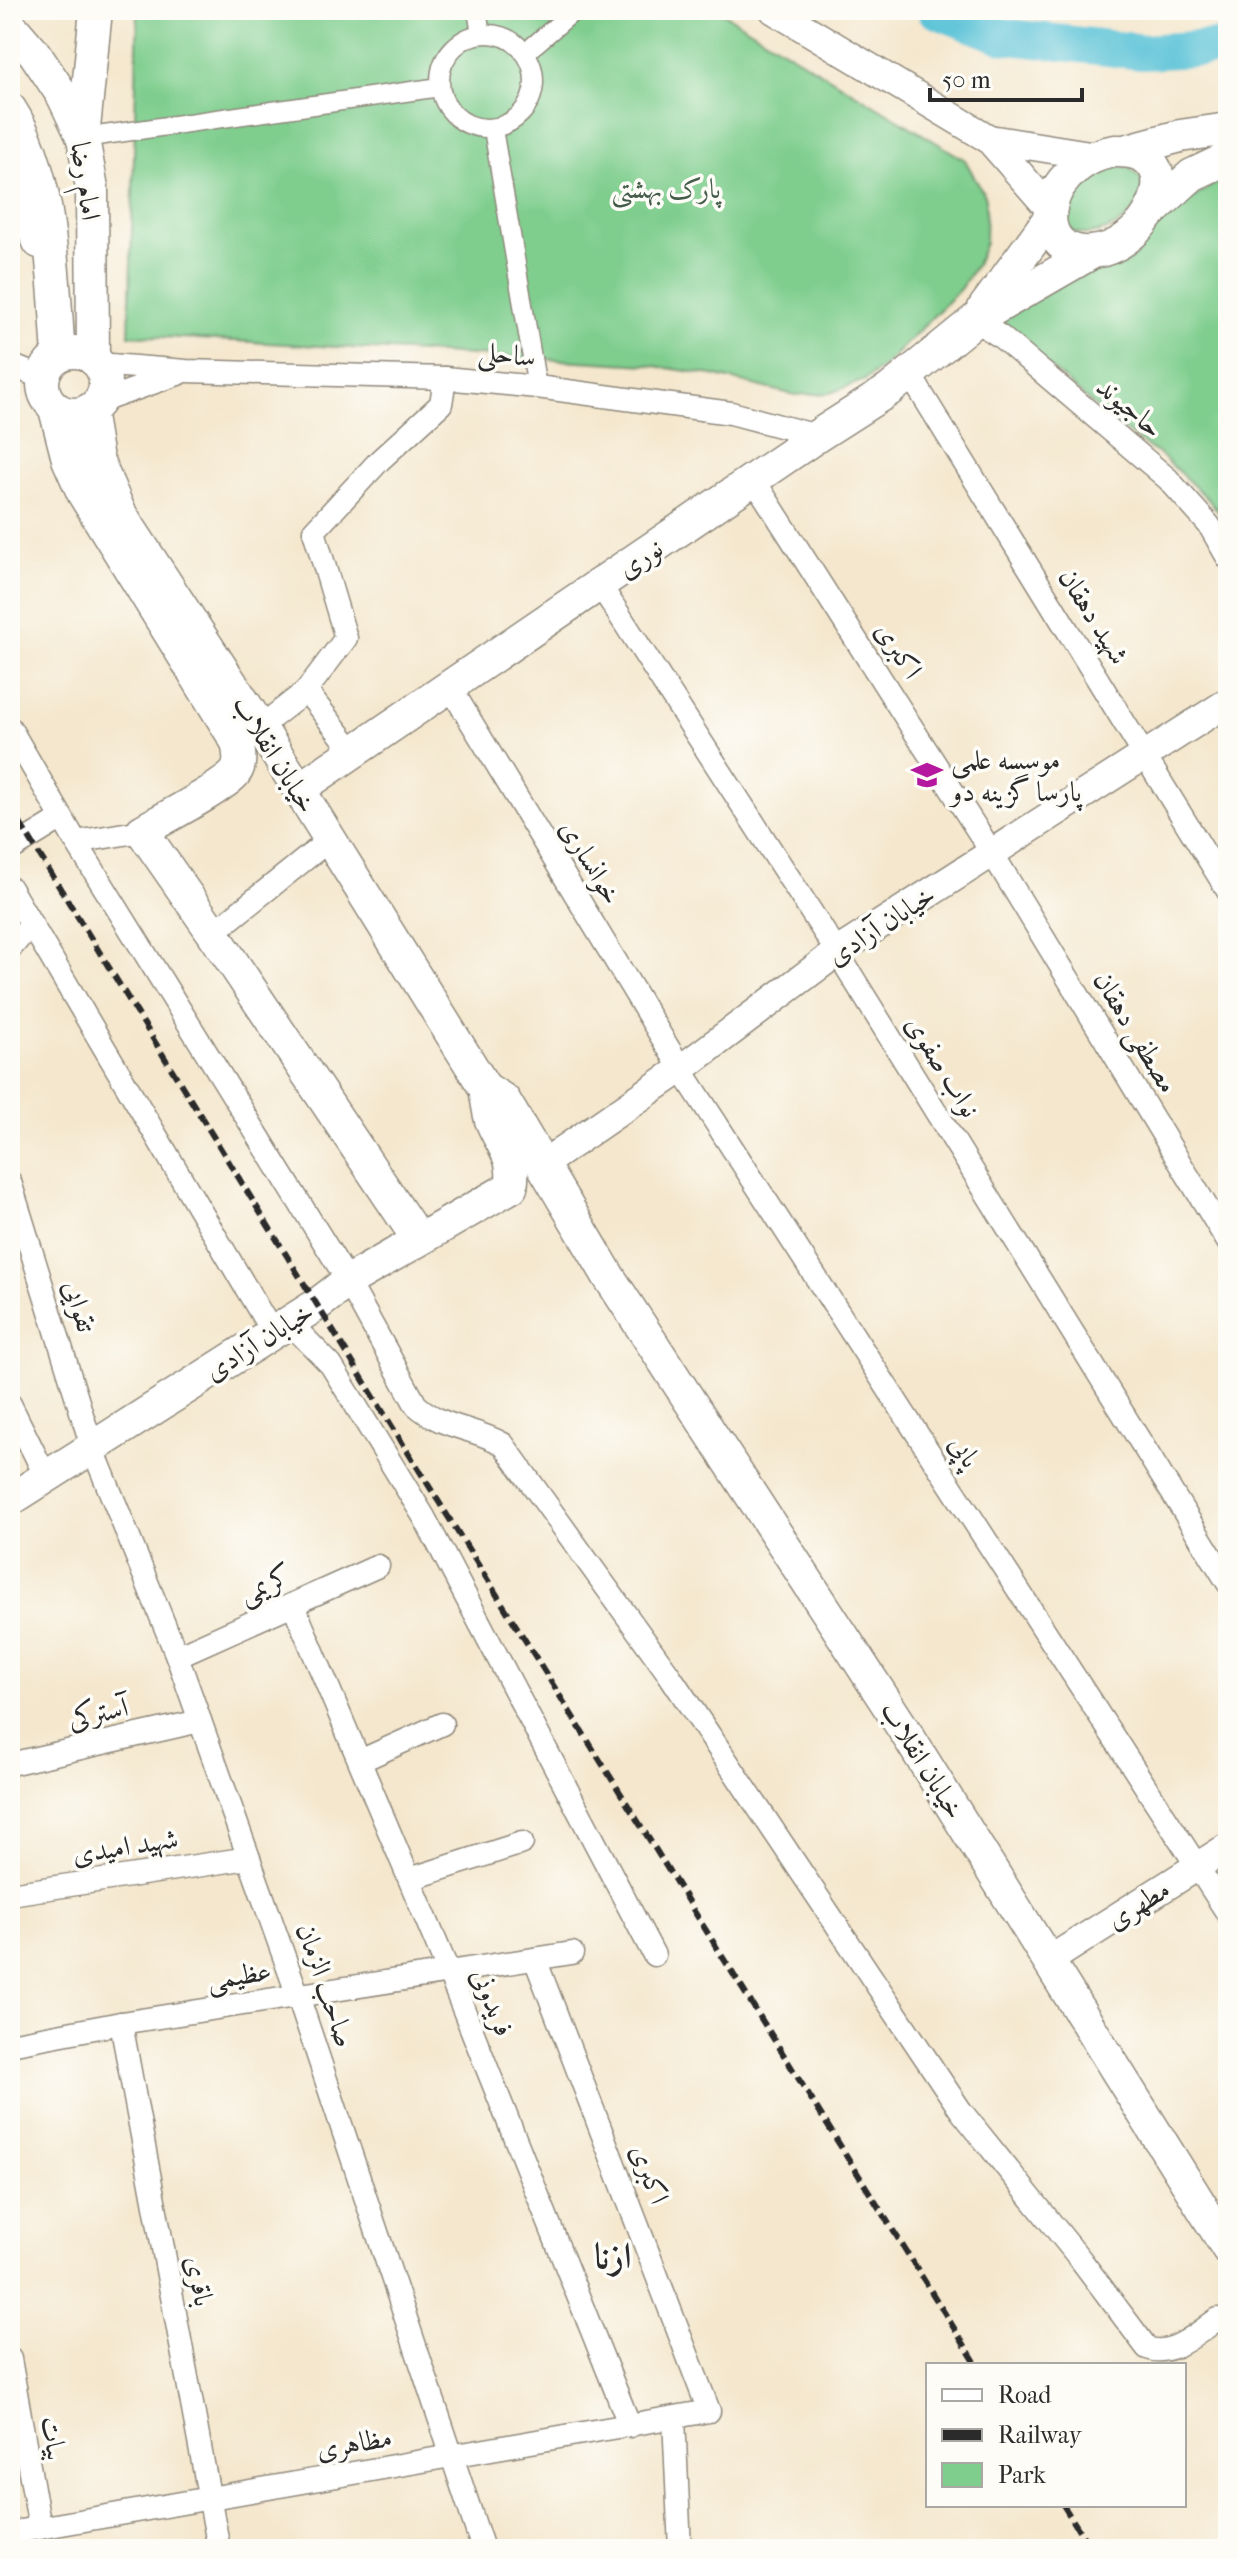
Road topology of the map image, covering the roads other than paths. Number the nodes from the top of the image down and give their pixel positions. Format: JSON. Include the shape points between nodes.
{"nodes":[{"id":1,"x":96,"y":10,"type":"edge"},
{"id":2,"x":477,"y":10,"type":"edge"},
{"id":3,"x":575,"y":10,"type":"edge"},
{"id":4,"x":774,"y":10,"type":"edge"},
{"id":5,"x":10,"y":25,"type":"edge"},
{"id":6,"x":481,"y":34,"type":"junction"},
{"id":7,"x":525,"y":53,"type":"junction"},
{"id":8,"x":440,"y":87,"type":"junction"},
{"id":9,"x":10,"y":109,"type":"edge"},
{"id":10,"x":493,"y":129,"type":"junction"},
{"id":11,"x":1228,"y":129,"type":"edge"},
{"id":12,"x":83,"y":138,"type":"junction"},
{"id":13,"x":989,"y":139,"type":"junction"},
{"id":14,"x":1110,"y":153,"type":"junction"},
{"id":15,"x":1228,"y":158,"type":"edge"},
{"id":16,"x":10,"y":184,"type":"edge"},
{"id":17,"x":1151,"y":212,"type":"junction"},
{"id":18,"x":1049,"y":214,"type":"junction"},
{"id":19,"x":1093,"y":252,"type":"junction"},
{"id":20,"x":52,"y":270,"type":"junction"},
{"id":21,"x":975,"y":320,"type":"junction"},
{"id":22,"x":96,"y":362,"type":"junction"},
{"id":23,"x":10,"y":365,"type":"edge"},
{"id":24,"x":51,"y":367,"type":"junction"},
{"id":25,"x":186,"y":371,"type":"junction"},
{"id":26,"x":909,"y":373,"type":"junction"},
{"id":27,"x":445,"y":378,"type":"junction"},
{"id":28,"x":537,"y":387,"type":"junction"},
{"id":29,"x":94,"y":406,"type":"junction"},
{"id":30,"x":55,"y":409,"type":"junction"},
{"id":31,"x":817,"y":436,"type":"junction"},
{"id":32,"x":754,"y":480,"type":"junction"},
{"id":33,"x":1228,"y":558,"type":"edge"},
{"id":34,"x":600,"y":585,"type":"junction"},
{"id":35,"x":450,"y":687,"type":"junction"},
{"id":36,"x":306,"y":691,"type":"junction"},
{"id":37,"x":1228,"y":702,"type":"edge"},
{"id":38,"x":10,"y":728,"type":"edge"},
{"id":39,"x":248,"y":734,"type":"junction"},
{"id":40,"x":354,"y":752,"type":"junction"},
{"id":41,"x":1144,"y":755,"type":"junction"},
{"id":42,"x":299,"y":789,"type":"junction"},
{"id":43,"x":62,"y":818,"type":"junction"},
{"id":44,"x":142,"y":831,"type":"junction"},
{"id":45,"x":329,"y":840,"type":"junction"},
{"id":46,"x":76,"y":842,"type":"junction"},
{"id":47,"x":10,"y":850,"type":"edge"},
{"id":48,"x":992,"y":853,"type":"junction"},
{"id":49,"x":10,"y":889,"type":"edge"},
{"id":50,"x":1228,"y":891,"type":"edge"},
{"id":51,"x":31,"y":924,"type":"junction"},
{"id":52,"x":213,"y":933,"type":"junction"},
{"id":53,"x":10,"y":949,"type":"edge"},
{"id":54,"x":837,"y":952,"type":"junction"},
{"id":55,"x":681,"y":1069,"type":"junction"},
{"id":56,"x":485,"y":1088,"type":"junction"},
{"id":57,"x":543,"y":1164,"type":"junction"},
{"id":58,"x":10,"y":1182,"type":"edge"},
{"id":59,"x":511,"y":1187,"type":"junction"},
{"id":60,"x":418,"y":1239,"type":"junction"},
{"id":61,"x":1228,"y":1242,"type":"edge"},
{"id":62,"x":609,"y":1277,"type":"junction"},
{"id":63,"x":348,"y":1281,"type":"junction"},
{"id":64,"x":280,"y":1327,"type":"junction"},
{"id":65,"x":10,"y":1404,"type":"edge"},
{"id":66,"x":92,"y":1447,"type":"junction"},
{"id":67,"x":46,"y":1477,"type":"junction"},
{"id":68,"x":10,"y":1500,"type":"edge"},
{"id":69,"x":378,"y":1566,"type":"dead end"},
{"id":70,"x":1228,"y":1583,"type":"edge"},
{"id":71,"x":293,"y":1604,"type":"junction"},
{"id":72,"x":177,"y":1656,"type":"junction"},
{"id":73,"x":200,"y":1721,"type":"junction"},
{"id":74,"x":442,"y":1724,"type":"dead end"},
{"id":75,"x":360,"y":1761,"type":"junction"},
{"id":76,"x":10,"y":1764,"type":"edge"},
{"id":77,"x":522,"y":1843,"type":"dead end"},
{"id":78,"x":1228,"y":1847,"type":"edge"},
{"id":79,"x":249,"y":1858,"type":"junction"},
{"id":80,"x":1198,"y":1866,"type":"junction"},
{"id":81,"x":410,"y":1879,"type":"junction"},
{"id":82,"x":10,"y":1894,"type":"edge"},
{"id":83,"x":1228,"y":1914,"type":"edge"},
{"id":84,"x":572,"y":1953,"type":"dead end"},
{"id":85,"x":654,"y":1955,"type":"dead end"},
{"id":86,"x":535,"y":1959,"type":"junction"},
{"id":87,"x":1048,"y":1961,"type":"junction"},
{"id":88,"x":449,"y":1973,"type":"junction"},
{"id":89,"x":298,"y":1996,"type":"junction"},
{"id":90,"x":121,"y":2023,"type":"junction"},
{"id":91,"x":10,"y":2044,"type":"edge"},
{"id":92,"x":1228,"y":2249,"type":"edge"},
{"id":93,"x":1218,"y":2319,"type":"dead end"},
{"id":94,"x":10,"y":2359,"type":"edge"},
{"id":95,"x":709,"y":2411,"type":"joint"},
{"id":96,"x":674,"y":2418,"type":"junction"},
{"id":97,"x":630,"y":2426,"type":"junction"},
{"id":98,"x":454,"y":2456,"type":"junction"},
{"id":99,"x":210,"y":2498,"type":"junction"},
{"id":100,"x":40,"y":2528,"type":"junction"},
{"id":101,"x":10,"y":2533,"type":"edge"},
{"id":102,"x":219,"y":2549,"type":"edge"},
{"id":103,"x":483,"y":2549,"type":"edge"},
{"id":104,"x":680,"y":2549,"type":"edge"}],
"edges":[{"from":1,"to":12,"type":"main road"},
{"from":2,"to":6,"type":"street"},
{"from":3,"to":7,"type":"street"},
{"from":4,"to":13,"type":"street"},
{"from":5,"to":12,"type":"main road","name":"امام رضا","via":[[63,96]]},
{"from":6,"to":7,"type":"street","via":[[505,38]]},
{"from":6,"to":8,"type":"street","via":[[449,52]]},
{"from":7,"to":10,"type":"street","via":[[534,75],[531,100],[515,119]]},
{"from":8,"to":10,"type":"street","via":[[458,119]]},
{"from":8,"to":12,"type":"street"},
{"from":9,"to":20,"type":"main road","name":"امام رضا","via":[[33,155]]},
{"from":10,"to":28,"type":"street"},
{"from":11,"to":14,"type":"main road"},
{"from":12,"to":22,"type":"main road","name":"امام رضا","via":[[92,188]]},
{"from":13,"to":14,"type":"street"},
{"from":13,"to":18,"type":"street"},
{"from":14,"to":17,"type":"main road","via":[[1144,157],[1157,174],[1158,194]]},
{"from":14,"to":18,"type":"main road","via":[[1078,167],[1062,181]]},
{"from":15,"to":17,"type":"main road","via":[[1192,175]]},
{"from":16,"to":20,"type":"main road"},
{"from":17,"to":19,"type":"main road","via":[[1122,242]]},
{"from":18,"to":19,"type":"main road","via":[[1051,229],[1063,246]]},
{"from":18,"to":21,"type":"main road"},
{"from":19,"to":21,"type":"main road"},
{"from":20,"to":24,"type":"main road","name":"امام رضا"},
{"from":21,"to":26,"type":"main road","name":"نوری"},
{"from":21,"to":33,"type":"street","name":"حاجیوند","via":[[1168,479],[1209,525]]},
{"from":22,"to":24,"type":"main road","via":[[77,352]]},
{"from":22,"to":25,"type":"street","name":"ساحلی"},
{"from":22,"to":29,"type":"main road","via":[[105,383]]},
{"from":23,"to":24,"type":"street"},
{"from":24,"to":30,"type":"main road","via":[[45,395]]},
{"from":25,"to":27,"type":"street","name":"ساحلی"},
{"from":25,"to":29,"type":"street"},
{"from":26,"to":31,"type":"main road","name":"نوری"},
{"from":26,"to":41,"type":"street","name":"شهید دهقان"},
{"from":27,"to":28,"type":"street","name":"ساحلی"},
{"from":27,"to":36,"type":"street","via":[[441,404],[314,531],[346,638]]},
{"from":28,"to":31,"type":"street","name":"ساحلی","via":[[731,413]]},
{"from":29,"to":30,"type":"main road","via":[[78,415]]},
{"from":29,"to":39,"type":"main road","name":"خیابان انقلاب","via":[[97,459],[107,486]]},
{"from":30,"to":39,"type":"main road","name":"خیابان انقلاب","via":[[83,493]]},
{"from":31,"to":32,"type":"main road","name":"نوری"},
{"from":32,"to":34,"type":"main road","name":"نوری"},
{"from":32,"to":48,"type":"street","name":"اکبری"},
{"from":34,"to":35,"type":"main road","name":"نوری"},
{"from":34,"to":54,"type":"street","name":"نواب صفوی"},
{"from":35,"to":40,"type":"main road","name":"نوری"},
{"from":35,"to":55,"type":"street","name":"خوانساری"},
{"from":36,"to":39,"type":"street"},
{"from":36,"to":40,"type":"street"},
{"from":37,"to":41,"type":"street","name":"خیابان آزادی"},
{"from":38,"to":43,"type":"street"},
{"from":39,"to":42,"type":"main road","name":"خیابان انقلاب"},
{"from":39,"to":44,"type":"main road","via":[[236,772]]},
{"from":40,"to":42,"type":"main road","name":"نوری"},
{"from":41,"to":48,"type":"street","name":"خیابان آزادی"},
{"from":41,"to":50,"type":"street","name":"شهید دهقان"},
{"from":42,"to":45,"type":"main road","name":"خیابان انقلاب"},
{"from":43,"to":46,"type":"street"},
{"from":43,"to":47,"type":"street"},
{"from":44,"to":46,"type":"street"},
{"from":44,"to":52,"type":"main road"},
{"from":45,"to":52,"type":"street"},
{"from":45,"to":56,"type":"main road","name":"خیابان انقلاب"},
{"from":46,"to":63,"type":"street"},
{"from":48,"to":54,"type":"street","name":"خیابان آزادی"},
{"from":48,"to":61,"type":"street","name":"مصطفی دهقان"},
{"from":49,"to":51,"type":"street"},
{"from":51,"to":53,"type":"street"},
{"from":51,"to":64,"type":"street"},
{"from":52,"to":60,"type":"main road"},
{"from":54,"to":55,"type":"street","name":"خیابان آزادی"},
{"from":54,"to":70,"type":"street","name":"نواب صفوی"},
{"from":55,"to":57,"type":"street","name":"خیابان آزادی"},
{"from":55,"to":80,"type":"street","name":"پاپی"},
{"from":56,"to":57,"type":"main road","name":"خیابان انقلاب","via":[[504,1100]]},
{"from":56,"to":59,"type":"main road","name":"خیابان انقلاب","via":[[491,1119],[512,1161]]},
{"from":57,"to":62,"type":"main road","name":"خیابان انقلاب"},
{"from":58,"to":66,"type":"street","name":"تقوایی"},
{"from":59,"to":60,"type":"main road","name":"خیابان آزادی"},
{"from":59,"to":62,"type":"main road","name":"خیابان انقلاب","via":[[543,1203],[574,1245]]},
{"from":60,"to":63,"type":"main road","name":"خیابان آزادی"},
{"from":62,"to":87,"type":"main road","name":"خیابان انقلاب"},
{"from":63,"to":64,"type":"main road","name":"خیابان آزادی"},
{"from":63,"to":93,"type":"street","via":[[416,1405],[430,1417],[503,1444],[668,1673],[961,2111],[1147,2348],[1173,2348]]},
{"from":64,"to":66,"type":"main road","name":"خیابان آزادی"},
{"from":64,"to":85,"type":"street","via":[[331,1365],[424,1517]]},
{"from":65,"to":67,"type":"street"},
{"from":66,"to":67,"type":"main road","name":"خیابان آزادی"},
{"from":66,"to":72,"type":"street","name":"صاحب الزمان"},
{"from":67,"to":68,"type":"main road","name":"خیابان آزادی"},
{"from":69,"to":71,"type":"street","name":"کریمی"},
{"from":71,"to":72,"type":"street","name":"کریمی"},
{"from":71,"to":75,"type":"street","name":"فریدونی"},
{"from":72,"to":73,"type":"street","name":"صاحب الزمان"},
{"from":73,"to":76,"type":"street","name":"آسترکی"},
{"from":73,"to":79,"type":"street","name":"صاحب الزمان"},
{"from":74,"to":75,"type":"street"},
{"from":75,"to":81,"type":"street","name":"فریدونی"},
{"from":77,"to":81,"type":"street"},
{"from":78,"to":80,"type":"street","name":"مطهری"},
{"from":79,"to":82,"type":"street","name":"شهید امیدی"},
{"from":79,"to":89,"type":"street","name":"صاحب الزمان"},
{"from":80,"to":83,"type":"street","name":"پاپی"},
{"from":80,"to":87,"type":"street","name":"مطهری"},
{"from":81,"to":88,"type":"street","name":"فریدونی"},
{"from":84,"to":86,"type":"street","name":"عظیمی"},
{"from":86,"to":88,"type":"street","name":"عظیمی"},
{"from":86,"to":95,"type":"street","name":"اکبری"},
{"from":87,"to":92,"type":"main road","name":"خیابان انقلاب"},
{"from":88,"to":89,"type":"street","name":"عظیمی"},
{"from":88,"to":97,"type":"street","name":"فریدونی"},
{"from":89,"to":90,"type":"street","name":"عظیمی"},
{"from":89,"to":98,"type":"street","name":"صاحب الزمان"},
{"from":90,"to":91,"type":"street","name":"عظیمی"},
{"from":90,"to":99,"type":"street","name":"باقری"},
{"from":94,"to":100,"type":"street","name":"بیات"},
{"from":95,"to":96,"type":"street","name":"مظاهری"},
{"from":96,"to":97,"type":"street","name":"مظاهری"},
{"from":96,"to":104,"type":"street"},
{"from":97,"to":98,"type":"street","name":"مظاهری"},
{"from":98,"to":99,"type":"street","name":"مظاهری"},
{"from":98,"to":103,"type":"street","name":"صاحب الزمان"},
{"from":99,"to":100,"type":"street","name":"مظاهری"},
{"from":99,"to":102,"type":"street","name":"باقری"},
{"from":100,"to":101,"type":"street","name":"مظاهری"}]}
